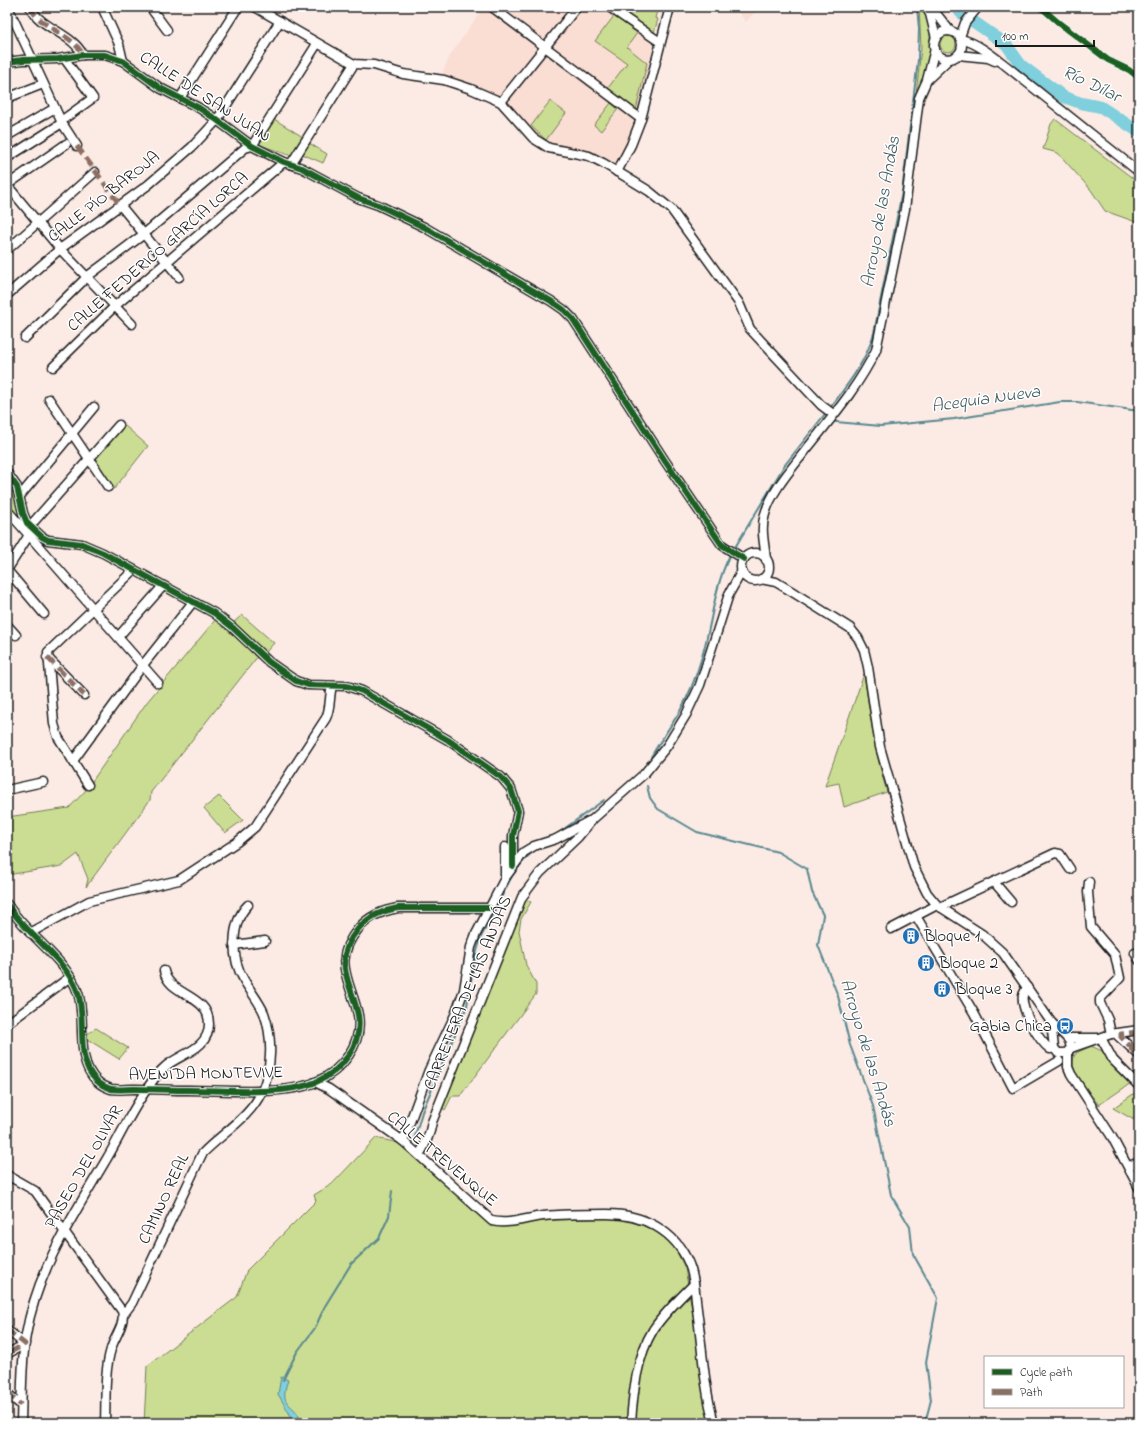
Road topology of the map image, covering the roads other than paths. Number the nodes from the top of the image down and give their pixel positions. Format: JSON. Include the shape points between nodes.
{"nodes":[{"id":1,"x":8,"y":7,"type":"edge"},
{"id":2,"x":30,"y":7,"type":"edge"},
{"id":3,"x":102,"y":7,"type":"edge"},
{"id":4,"x":150,"y":7,"type":"edge"},
{"id":5,"x":238,"y":7,"type":"edge"},
{"id":6,"x":255,"y":7,"type":"edge"},
{"id":7,"x":492,"y":7,"type":"edge"},
{"id":8,"x":577,"y":7,"type":"edge"},
{"id":9,"x":609,"y":7,"type":"edge"},
{"id":10,"x":670,"y":7,"type":"edge"},
{"id":11,"x":926,"y":7,"type":"edge"},
{"id":12,"x":931,"y":7,"type":"edge"},
{"id":13,"x":978,"y":7,"type":"edge"},
{"id":14,"x":280,"y":21,"type":"junction"},
{"id":15,"x":965,"y":23,"type":"junction"},
{"id":16,"x":167,"y":30,"type":"dead end"},
{"id":17,"x":951,"y":31,"type":"junction"},
{"id":18,"x":936,"y":38,"type":"junction"},
{"id":19,"x":961,"y":38,"type":"junction"},
{"id":20,"x":660,"y":42,"type":"junction"},
{"id":21,"x":317,"y":44,"type":"junction"},
{"id":22,"x":545,"y":47,"type":"junction"},
{"id":23,"x":935,"y":49,"type":"junction"},
{"id":24,"x":82,"y":55,"type":"junction"},
{"id":25,"x":958,"y":55,"type":"junction"},
{"id":26,"x":64,"y":58,"type":"junction"},
{"id":27,"x":31,"y":59,"type":"junction"},
{"id":28,"x":949,"y":59,"type":"junction"},
{"id":29,"x":123,"y":60,"type":"junction"},
{"id":30,"x":7,"y":62,"type":"edge"},
{"id":31,"x":354,"y":64,"type":"junction"},
{"id":32,"x":1005,"y":65,"type":"junction"},
{"id":33,"x":927,"y":80,"type":"junction"},
{"id":34,"x":43,"y":84,"type":"junction"},
{"id":35,"x":7,"y":98,"type":"edge"},
{"id":36,"x":180,"y":98,"type":"junction"},
{"id":37,"x":501,"y":102,"type":"junction"},
{"id":38,"x":55,"y":108,"type":"junction"},
{"id":39,"x":641,"y":119,"type":"junction"},
{"id":40,"x":217,"y":120,"type":"junction"},
{"id":41,"x":61,"y":122,"type":"junction"},
{"id":42,"x":7,"y":136,"type":"edge"},
{"id":43,"x":66,"y":144,"type":"dead end"},
{"id":44,"x":77,"y":146,"type":"dead end"},
{"id":45,"x":252,"y":146,"type":"junction"},
{"id":46,"x":7,"y":158,"type":"edge"},
{"id":47,"x":287,"y":163,"type":"junction"},
{"id":48,"x":95,"y":172,"type":"dead end"},
{"id":49,"x":617,"y":172,"type":"junction"},
{"id":50,"x":1139,"y":172,"type":"edge"},
{"id":51,"x":7,"y":185,"type":"edge"},
{"id":52,"x":120,"y":205,"type":"junction"},
{"id":53,"x":38,"y":223,"type":"junction"},
{"id":54,"x":144,"y":234,"type":"junction"},
{"id":55,"x":7,"y":250,"type":"edge"},
{"id":56,"x":60,"y":250,"type":"junction"},
{"id":57,"x":167,"y":263,"type":"junction"},
{"id":58,"x":178,"y":277,"type":"dead end"},
{"id":59,"x":86,"y":278,"type":"junction"},
{"id":60,"x":7,"y":296,"type":"edge"},
{"id":61,"x":115,"y":306,"type":"junction"},
{"id":62,"x":132,"y":324,"type":"dead end"},
{"id":63,"x":25,"y":338,"type":"dead end"},
{"id":64,"x":53,"y":366,"type":"dead end"},
{"id":65,"x":49,"y":399,"type":"dead end"},
{"id":66,"x":94,"y":407,"type":"dead end"},
{"id":67,"x":833,"y":414,"type":"junction"},
{"id":68,"x":119,"y":425,"type":"dead end"},
{"id":69,"x":72,"y":434,"type":"junction"},
{"id":70,"x":89,"y":459,"type":"junction"},
{"id":71,"x":7,"y":473,"type":"edge"},
{"id":72,"x":108,"y":487,"type":"dead end"},
{"id":73,"x":20,"y":496,"type":"junction"},
{"id":74,"x":7,"y":510,"type":"edge"},
{"id":75,"x":30,"y":526,"type":"junction"},
{"id":76,"x":29,"y":535,"type":"junction"},
{"id":77,"x":763,"y":544,"type":"junction"},
{"id":78,"x":753,"y":554,"type":"junction"},
{"id":79,"x":744,"y":559,"type":"junction"},
{"id":80,"x":766,"y":560,"type":"junction"},
{"id":81,"x":7,"y":570,"type":"edge"},
{"id":82,"x":134,"y":570,"type":"junction"},
{"id":83,"x":742,"y":571,"type":"junction"},
{"id":84,"x":768,"y":571,"type":"junction"},
{"id":85,"x":750,"y":580,"type":"junction"},
{"id":86,"x":761,"y":580,"type":"junction"},
{"id":87,"x":776,"y":582,"type":"junction"},
{"id":88,"x":163,"y":586,"type":"junction"},
{"id":89,"x":735,"y":586,"type":"junction"},
{"id":90,"x":192,"y":602,"type":"junction"},
{"id":91,"x":94,"y":609,"type":"junction"},
{"id":92,"x":44,"y":614,"type":"dead end"},
{"id":93,"x":7,"y":625,"type":"edge"},
{"id":94,"x":16,"y":636,"type":"dead end"},
{"id":95,"x":118,"y":637,"type":"junction"},
{"id":96,"x":47,"y":657,"type":"junction"},
{"id":97,"x":143,"y":665,"type":"junction"},
{"id":98,"x":158,"y":683,"type":"dead end"},
{"id":99,"x":332,"y":686,"type":"junction"},
{"id":100,"x":84,"y":695,"type":"dead end"},
{"id":101,"x":73,"y":761,"type":"junction"},
{"id":102,"x":43,"y":782,"type":"dead end"},
{"id":103,"x":88,"y":784,"type":"dead end"},
{"id":104,"x":7,"y":790,"type":"edge"},
{"id":105,"x":593,"y":819,"type":"junction"},
{"id":106,"x":578,"y":837,"type":"junction"},
{"id":107,"x":558,"y":839,"type":"junction"},
{"id":108,"x":509,"y":845,"type":"junction"},
{"id":109,"x":566,"y":848,"type":"junction"},
{"id":110,"x":524,"y":852,"type":"junction"},
{"id":111,"x":515,"y":857,"type":"junction"},
{"id":112,"x":1070,"y":869,"type":"dead end"},
{"id":113,"x":505,"y":878,"type":"junction"},
{"id":114,"x":994,"y":882,"type":"junction"},
{"id":115,"x":1089,"y":882,"type":"dead end"},
{"id":116,"x":1011,"y":902,"type":"dead end"},
{"id":117,"x":7,"y":904,"type":"edge"},
{"id":118,"x":248,"y":905,"type":"dead end"},
{"id":119,"x":939,"y":906,"type":"junction"},
{"id":120,"x":489,"y":908,"type":"junction"},
{"id":121,"x":916,"y":916,"type":"junction"},
{"id":122,"x":891,"y":929,"type":"dead end"},
{"id":123,"x":30,"y":933,"type":"junction"},
{"id":124,"x":266,"y":941,"type":"dead end"},
{"id":125,"x":234,"y":945,"type":"junction"},
{"id":126,"x":164,"y":971,"type":"dead end"},
{"id":127,"x":70,"y":977,"type":"junction"},
{"id":128,"x":1027,"y":987,"type":"junction"},
{"id":129,"x":1051,"y":1022,"type":"junction"},
{"id":130,"x":7,"y":1024,"type":"edge"},
{"id":131,"x":1139,"y":1030,"type":"edge"},
{"id":132,"x":1114,"y":1034,"type":"junction"},
{"id":133,"x":1066,"y":1038,"type":"junction"},
{"id":134,"x":1100,"y":1038,"type":"junction"},
{"id":135,"x":1055,"y":1048,"type":"junction"},
{"id":136,"x":1069,"y":1050,"type":"junction"},
{"id":137,"x":1139,"y":1055,"type":"edge"},
{"id":138,"x":1058,"y":1061,"type":"junction"},
{"id":139,"x":316,"y":1082,"type":"junction"},
{"id":140,"x":1139,"y":1086,"type":"edge"},
{"id":141,"x":146,"y":1089,"type":"junction"},
{"id":142,"x":262,"y":1090,"type":"junction"},
{"id":143,"x":1090,"y":1103,"type":"junction"},
{"id":144,"x":403,"y":1141,"type":"junction"},
{"id":145,"x":419,"y":1154,"type":"junction"},
{"id":146,"x":1139,"y":1162,"type":"edge"},
{"id":147,"x":1129,"y":1166,"type":"junction"},
{"id":148,"x":7,"y":1175,"type":"edge"},
{"id":149,"x":1139,"y":1188,"type":"edge"},
{"id":150,"x":64,"y":1231,"type":"junction"},
{"id":151,"x":694,"y":1284,"type":"junction"},
{"id":152,"x":132,"y":1303,"type":"junction"},
{"id":153,"x":117,"y":1304,"type":"junction"},
{"id":154,"x":123,"y":1315,"type":"junction"},
{"id":155,"x":7,"y":1330,"type":"edge"},
{"id":156,"x":25,"y":1344,"type":"junction"},
{"id":157,"x":7,"y":1354,"type":"edge"},
{"id":158,"x":7,"y":1393,"type":"edge"},
{"id":159,"x":22,"y":1405,"type":"junction"},
{"id":160,"x":21,"y":1423,"type":"edge"},
{"id":161,"x":105,"y":1423,"type":"edge"},
{"id":162,"x":631,"y":1423,"type":"edge"},
{"id":163,"x":714,"y":1423,"type":"edge"}],
"edges":[{"from":1,"to":27,"type":"street"},
{"from":2,"to":24,"type":"street","via":[[38,17],[78,45]]},
{"from":3,"to":29,"type":"street","via":[[119,44]]},
{"from":4,"to":16,"type":"street"},
{"from":5,"to":36,"type":"street"},
{"from":6,"to":14,"type":"street"},
{"from":7,"to":22,"type":"street"},
{"from":8,"to":22,"type":"street"},
{"from":9,"to":20,"type":"street"},
{"from":10,"to":20,"type":"street"},
{"from":11,"to":18,"type":"street"},
{"from":12,"to":17,"type":"street"},
{"from":13,"to":15,"type":"street"},
{"from":14,"to":21,"type":"street"},
{"from":14,"to":40,"type":"street","name":"CALLE PÍO BAROJA"},
{"from":15,"to":17,"type":"street"},
{"from":15,"to":19,"type":"street"},
{"from":17,"to":18,"type":"street","via":[[942,32]]},
{"from":17,"to":19,"type":"street"},
{"from":18,"to":23,"type":"street"},
{"from":19,"to":25,"type":"street","via":[[962,47]]},
{"from":19,"to":32,"type":"street","via":[[990,53]]},
{"from":20,"to":39,"type":"street"},
{"from":21,"to":31,"type":"street"},
{"from":21,"to":45,"type":"street"},
{"from":22,"to":37,"type":"street"},
{"from":22,"to":39,"type":"street"},
{"from":23,"to":28,"type":"street","via":[[940,56]]},
{"from":23,"to":33,"type":"street"},
{"from":24,"to":26,"type":"street","name":"CALLE DE SAN JUAN"},
{"from":24,"to":29,"type":"street","name":"CALLE DE SAN JUAN","via":[[105,55]]},
{"from":25,"to":28,"type":"street"},
{"from":25,"to":32,"type":"street","via":[[988,58]]},
{"from":26,"to":27,"type":"street","name":"CALLE DE SAN JUAN"},
{"from":26,"to":41,"type":"street","via":[[93,98]]},
{"from":27,"to":30,"type":"street","name":"CALLE DE SAN JUAN"},
{"from":27,"to":34,"type":"street"},
{"from":28,"to":33,"type":"street"},
{"from":29,"to":36,"type":"street","name":"CALLE DE SAN JUAN","via":[[160,88]]},
{"from":31,"to":37,"type":"street","via":[[374,65],[403,74],[444,80]]},
{"from":31,"to":47,"type":"street","name":"CALLE FEDERICO GARCÍA LORCA"},
{"from":32,"to":50,"type":"street"},
{"from":33,"to":67,"type":"street","via":[[920,98],[905,209],[876,350]]},
{"from":34,"to":35,"type":"street"},
{"from":34,"to":38,"type":"street"},
{"from":36,"to":40,"type":"street","name":"CALLE DE SAN JUAN"},
{"from":37,"to":49,"type":"street","via":[[533,138],[549,148],[589,156]]},
{"from":38,"to":41,"type":"street"},
{"from":38,"to":42,"type":"street"},
{"from":39,"to":49,"type":"street","via":[[632,145]]},
{"from":40,"to":45,"type":"street","name":"CALLE DE SAN JUAN"},
{"from":40,"to":52,"type":"street","name":"CALLE PÍO BAROJA","via":[[192,147]]},
{"from":41,"to":44,"type":"street"},
{"from":41,"to":46,"type":"street"},
{"from":43,"to":51,"type":"street"},
{"from":45,"to":47,"type":"street","name":"CALLE DE SAN JUAN"},
{"from":45,"to":54,"type":"street","via":[[245,148]]},
{"from":47,"to":57,"type":"street","name":"CALLE FEDERICO GARCÍA LORCA"},
{"from":47,"to":79,"type":"street","name":"CALLE DE SAN JUAN","via":[[424,227],[564,310],[573,319],[722,545]]},
{"from":48,"to":53,"type":"street"},
{"from":49,"to":67,"type":"street","via":[[649,191],[671,209],[739,302],[750,329],[821,405]]},
{"from":51,"to":53,"type":"street"},
{"from":52,"to":54,"type":"street"},
{"from":52,"to":56,"type":"street","name":"CALLE PÍO BAROJA"},
{"from":53,"to":55,"type":"street"},
{"from":53,"to":56,"type":"street"},
{"from":54,"to":57,"type":"street"},
{"from":54,"to":59,"type":"street"},
{"from":56,"to":59,"type":"street"},
{"from":56,"to":60,"type":"street","name":"CALLE PÍO BAROJA"},
{"from":57,"to":58,"type":"street"},
{"from":57,"to":61,"type":"street","name":"CALLE FEDERICO GARCÍA LORCA"},
{"from":59,"to":61,"type":"street"},
{"from":59,"to":63,"type":"street"},
{"from":61,"to":62,"type":"street"},
{"from":61,"to":64,"type":"street","name":"CALLE FEDERICO GARCÍA LORCA"},
{"from":65,"to":69,"type":"street"},
{"from":66,"to":69,"type":"street"},
{"from":67,"to":77,"type":"street","via":[[785,477],[768,506],[763,522]]},
{"from":68,"to":70,"type":"street"},
{"from":69,"to":70,"type":"street"},
{"from":69,"to":73,"type":"street"},
{"from":70,"to":72,"type":"street"},
{"from":70,"to":75,"type":"street"},
{"from":71,"to":73,"type":"street","via":[[15,482]]},
{"from":73,"to":75,"type":"street","via":[[23,513]]},
{"from":74,"to":76,"type":"street"},
{"from":75,"to":82,"type":"street","via":[[48,540],[82,544]]},
{"from":76,"to":81,"type":"street"},
{"from":76,"to":91,"type":"street"},
{"from":77,"to":78,"type":"street"},
{"from":77,"to":80,"type":"street"},
{"from":78,"to":79,"type":"street"},
{"from":78,"to":80,"type":"street","via":[[760,555]]},
{"from":79,"to":83,"type":"street"},
{"from":80,"to":84,"type":"street"},
{"from":81,"to":92,"type":"street"},
{"from":82,"to":88,"type":"street"},
{"from":82,"to":91,"type":"street"},
{"from":83,"to":85,"type":"street"},
{"from":83,"to":89,"type":"street","name":"CARRETERA DE LAS ANDÁS"},
{"from":84,"to":86,"type":"street"},
{"from":84,"to":87,"type":"street"},
{"from":85,"to":86,"type":"street"},
{"from":85,"to":89,"type":"street"},
{"from":86,"to":87,"type":"street"},
{"from":87,"to":119,"type":"street","via":[[850,628],[861,644],[868,667],[884,764],[914,867]]},
{"from":88,"to":90,"type":"street"},
{"from":88,"to":95,"type":"street"},
{"from":89,"to":105,"type":"street","name":"CARRETERA DE LAS ANDÁS","via":[[729,594],[700,685],[686,715],[667,746],[644,774]]},
{"from":90,"to":97,"type":"street"},
{"from":90,"to":99,"type":"street","via":[[229,624],[269,662],[296,681],[308,685]]},
{"from":91,"to":95,"type":"street"},
{"from":91,"to":96,"type":"street","via":[[48,652]]},
{"from":93,"to":94,"type":"street"},
{"from":95,"to":97,"type":"street"},
{"from":96,"to":100,"type":"street"},
{"from":96,"to":101,"type":"street","via":[[54,724],[58,737]]},
{"from":97,"to":98,"type":"street"},
{"from":97,"to":101,"type":"street"},
{"from":99,"to":108,"type":"street","via":[[347,686],[362,691],[448,740],[501,777],[511,789],[518,811]]},
{"from":99,"to":123,"type":"street","via":[[331,707],[326,718],[255,828],[179,880],[89,901]]},
{"from":101,"to":103,"type":"street"},
{"from":102,"to":104,"type":"street"},
{"from":105,"to":106,"type":"street","name":"CARRETERA DE LAS ANDÁS"},
{"from":105,"to":107,"type":"street"},
{"from":106,"to":107,"type":"street"},
{"from":106,"to":109,"type":"street","name":"CARRETERA DE LAS ANDÁS"},
{"from":107,"to":109,"type":"street"},
{"from":107,"to":110,"type":"street","via":[[541,842]]},
{"from":108,"to":110,"type":"street"},
{"from":108,"to":111,"type":"street"},
{"from":108,"to":113,"type":"street"},
{"from":109,"to":145,"type":"street","name":"CARRETERA DE LAS ANDÁS","via":[[540,873],[520,902],[432,1122],[425,1146]]},
{"from":110,"to":111,"type":"street"},
{"from":111,"to":113,"type":"street","via":[[513,866]]},
{"from":112,"to":114,"type":"street","via":[[1060,854],[1055,853]]},
{"from":113,"to":120,"type":"street"},
{"from":114,"to":116,"type":"street"},
{"from":114,"to":119,"type":"street"},
{"from":115,"to":132,"type":"street","via":[[1091,927],[1115,955],[1120,978],[1100,999]]},
{"from":117,"to":123,"type":"street","name":"AVENIDA MONTEVIVE"},
{"from":118,"to":125,"type":"street","name":"CAMINO REAL","via":[[240,918]]},
{"from":119,"to":121,"type":"street"},
{"from":119,"to":128,"type":"street","via":[[995,945]]},
{"from":120,"to":139,"type":"street","name":"AVENIDA MONTEVIVE","via":[[398,908],[385,910],[364,922],[345,954],[347,981],[358,1018],[356,1041],[344,1062]]},
{"from":120,"to":144,"type":"street","via":[[471,947],[464,990],[455,1015],[429,1070]]},
{"from":121,"to":122,"type":"street"},
{"from":121,"to":138,"type":"street","via":[[974,1013],[1013,1088]]},
{"from":123,"to":127,"type":"street","name":"AVENIDA MONTEVIVE"},
{"from":124,"to":125,"type":"street"},
{"from":125,"to":142,"type":"street","name":"CAMINO REAL","via":[[238,967],[264,1012],[268,1028],[270,1057]]},
{"from":126,"to":141,"type":"street","name":"PASEO DEL OLIVAR","via":[[165,977],[173,987],[202,1006],[209,1024],[203,1042],[167,1065]]},
{"from":127,"to":130,"type":"street"},
{"from":127,"to":141,"type":"street","name":"AVENIDA MONTEVIVE","via":[[78,994],[83,1049],[90,1072],[103,1086],[112,1089]]},
{"from":128,"to":129,"type":"street"},
{"from":128,"to":135,"type":"street","via":[[1023,996],[1029,1019],[1044,1045],[1050,1049]]},
{"from":129,"to":133,"type":"street"},
{"from":129,"to":135,"type":"street"},
{"from":131,"to":132,"type":"street"},
{"from":132,"to":134,"type":"street"},
{"from":132,"to":137,"type":"street"},
{"from":133,"to":134,"type":"street"},
{"from":133,"to":135,"type":"street","via":[[1058,1038]]},
{"from":133,"to":136,"type":"street","via":[[1071,1043]]},
{"from":134,"to":136,"type":"street"},
{"from":134,"to":140,"type":"street","via":[[1113,1060]]},
{"from":135,"to":136,"type":"street","via":[[1063,1054]]},
{"from":135,"to":138,"type":"street"},
{"from":136,"to":143,"type":"street","via":[[1068,1067]]},
{"from":138,"to":143,"type":"street","via":[[1069,1079]]},
{"from":139,"to":142,"type":"street","name":"AVENIDA MONTEVIVE"},
{"from":139,"to":144,"type":"street","name":"CALLE TREVENQUE"},
{"from":141,"to":142,"type":"street","name":"AVENIDA MONTEVIVE"},
{"from":141,"to":150,"type":"street","name":"PASEO DEL OLIVAR"},
{"from":142,"to":152,"type":"street","name":"CAMINO REAL","via":[[255,1104],[242,1118],[202,1154]]},
{"from":143,"to":147,"type":"street"},
{"from":144,"to":145,"type":"street","name":"CALLE TREVENQUE"},
{"from":145,"to":151,"type":"street","name":"CALLE TREVENQUE","via":[[492,1221],[504,1222],[573,1214],[615,1214],[648,1222],[663,1230],[674,1241],[689,1264]]},
{"from":146,"to":147,"type":"street"},
{"from":147,"to":149,"type":"street"},
{"from":148,"to":150,"type":"street","via":[[35,1192]]},
{"from":150,"to":153,"type":"street"},
{"from":150,"to":156,"type":"street","name":"PASEO DEL OLIVAR","via":[[45,1270],[30,1315]]},
{"from":151,"to":162,"type":"street","via":[[658,1322],[648,1338],[638,1373]]},
{"from":151,"to":163,"type":"street","name":"CALLE TREVENQUE"},
{"from":152,"to":153,"type":"street"},
{"from":152,"to":154,"type":"street","name":"CAMINO REAL"},
{"from":153,"to":154,"type":"street"},
{"from":154,"to":161,"type":"street","name":"CAMINO REAL","via":[[108,1359]]},
{"from":155,"to":156,"type":"street"},
{"from":156,"to":157,"type":"street"},
{"from":156,"to":159,"type":"street","name":"PASEO DEL OLIVAR"},
{"from":158,"to":159,"type":"street"},
{"from":159,"to":160,"type":"street","name":"PASEO DEL OLIVAR"}]}
